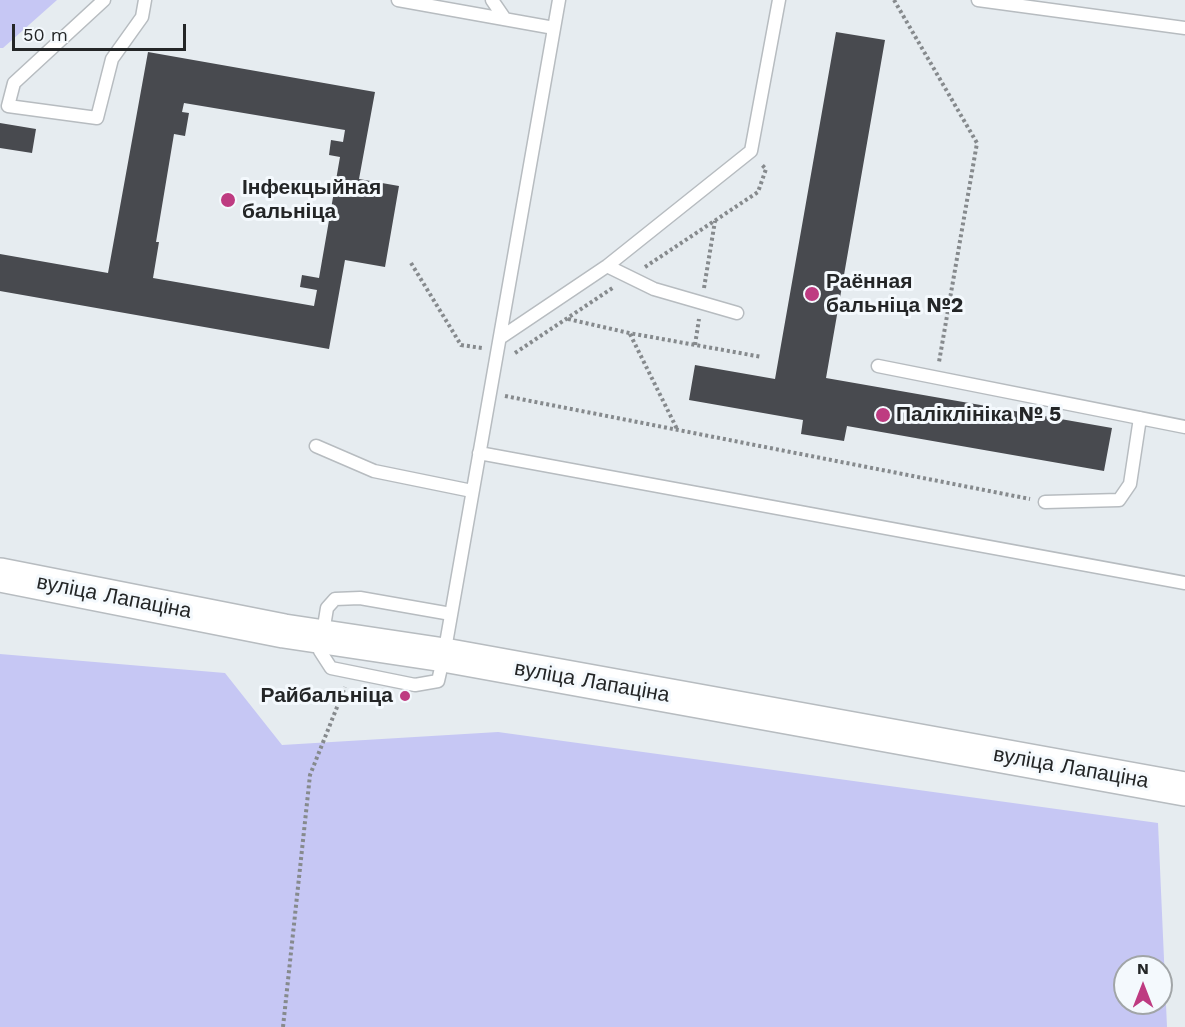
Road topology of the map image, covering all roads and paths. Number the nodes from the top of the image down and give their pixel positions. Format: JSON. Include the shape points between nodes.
{"nodes":[{"id":1,"x":104,"y":0,"type":"edge"},
{"id":2,"x":145,"y":0,"type":"edge"},
{"id":3,"x":398,"y":0,"type":"edge"},
{"id":4,"x":492,"y":0,"type":"edge"},
{"id":5,"x":559,"y":0,"type":"edge"},
{"id":6,"x":779,"y":0,"type":"edge"},
{"id":7,"x":894,"y":0,"type":"edge"},
{"id":8,"x":978,"y":0,"type":"edge"},
{"id":9,"x":505,"y":19,"type":"junction"},
{"id":10,"x":554,"y":28,"type":"junction"},
{"id":11,"x":1185,"y":28,"type":"edge"},
{"id":12,"x":715,"y":220,"type":"dead end"},
{"id":13,"x":411,"y":263,"type":"dead end"},
{"id":14,"x":607,"y":267,"type":"junction"},
{"id":15,"x":702,"y":303,"type":"junction"},
{"id":16,"x":737,"y":313,"type":"dead end"},
{"id":17,"x":567,"y":319,"type":"dead end"},
{"id":18,"x":629,"y":333,"type":"junction"},
{"id":19,"x":498,"y":345,"type":"junction"},
{"id":20,"x":695,"y":345,"type":"junction"},
{"id":21,"x":762,"y":357,"type":"dead end"},
{"id":22,"x":878,"y":366,"type":"dead end"},
{"id":23,"x":936,"y":377,"type":"junction"},
{"id":24,"x":504,"y":396,"type":"dead end"},
{"id":25,"x":1140,"y":418,"type":"junction"},
{"id":26,"x":1185,"y":427,"type":"edge"},
{"id":27,"x":677,"y":430,"type":"junction"},
{"id":28,"x":316,"y":446,"type":"dead end"},
{"id":29,"x":479,"y":453,"type":"junction"},
{"id":30,"x":472,"y":491,"type":"junction"},
{"id":31,"x":1045,"y":502,"type":"joint"},
{"id":32,"x":0,"y":575,"type":"edge"},
{"id":33,"x":1185,"y":583,"type":"edge"},
{"id":34,"x":451,"y":614,"type":"junction"},
{"id":35,"x":322,"y":636,"type":"junction"},
{"id":36,"x":444,"y":655,"type":"junction"},
{"id":37,"x":351,"y":672,"type":"junction"},
{"id":38,"x":1185,"y":789,"type":"edge"},
{"id":39,"x":283,"y":1027,"type":"edge"}],
"edges":[{"from":1,"to":2,"type":"lane","via":[[14,83],[8,106],[97,118],[112,59],[142,17]]},
{"from":3,"to":9,"type":"lane"},
{"from":4,"to":9,"type":"lane"},
{"from":5,"to":10,"type":"lane"},
{"from":6,"to":14,"type":"lane","via":[[751,152]]},
{"from":7,"to":23,"type":"path","via":[[977,143]]},
{"from":8,"to":11,"type":"lane"},
{"from":9,"to":10,"type":"lane"},
{"from":10,"to":19,"type":"lane"},
{"from":12,"to":15,"type":"path"},
{"from":13,"to":19,"type":"path","via":[[461,345]]},
{"from":14,"to":15,"type":"lane","via":[[654,289]]},
{"from":14,"to":19,"type":"lane"},
{"from":15,"to":16,"type":"lane"},
{"from":15,"to":20,"type":"path"},
{"from":17,"to":18,"type":"path"},
{"from":18,"to":20,"type":"path"},
{"from":18,"to":27,"type":"path"},
{"from":19,"to":29,"type":"lane"},
{"from":20,"to":21,"type":"path"},
{"from":22,"to":23,"type":"lane"},
{"from":23,"to":25,"type":"lane"},
{"from":24,"to":27,"type":"path"},
{"from":25,"to":26,"type":"lane"},
{"from":25,"to":31,"type":"lane","via":[[1130,484],[1119,500]]},
{"from":27,"to":31,"type":"path"},
{"from":28,"to":30,"type":"lane","via":[[374,471]]},
{"from":29,"to":30,"type":"lane"},
{"from":29,"to":33,"type":"lane"},
{"from":30,"to":34,"type":"lane"},
{"from":32,"to":35,"type":"main road","name":"вуліца Лапаціна"},
{"from":34,"to":35,"type":"lane","via":[[360,598],[335,599],[327,608]]},
{"from":34,"to":36,"type":"lane"},
{"from":35,"to":36,"type":"main road","name":"вуліца Лапаціна"},
{"from":35,"to":37,"type":"lane","via":[[320,651],[331,668]]},
{"from":36,"to":37,"type":"lane","via":[[438,681],[415,685]]},
{"from":36,"to":38,"type":"main road","name":"вуліца Лапаціна"},
{"from":37,"to":39,"type":"path","via":[[310,775]]}]}
